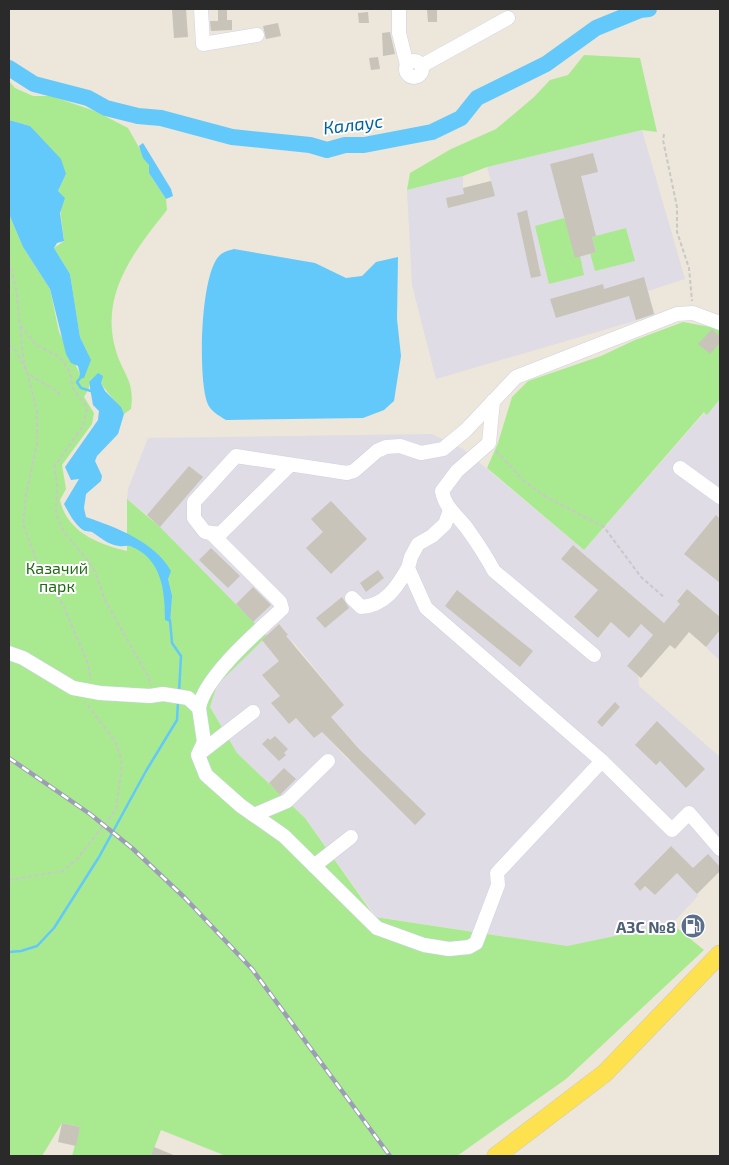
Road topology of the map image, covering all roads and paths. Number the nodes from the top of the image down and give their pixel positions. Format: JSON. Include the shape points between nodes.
{"nodes":[{"id":1,"x":201,"y":9,"type":"edge"},
{"id":2,"x":399,"y":9,"type":"edge"},
{"id":3,"x":508,"y":18,"type":"dead end"},
{"id":4,"x":257,"y":35,"type":"dead end"},
{"id":5,"x":664,"y":134,"type":"dead end"},
{"id":6,"x":9,"y":262,"type":"edge"},
{"id":7,"x":693,"y":313,"type":"junction"},
{"id":8,"x":720,"y":323,"type":"edge"},
{"id":9,"x":20,"y":325,"type":"junction"},
{"id":10,"x":9,"y":345,"type":"edge"},
{"id":11,"x":29,"y":375,"type":"junction"},
{"id":12,"x":61,"y":397,"type":"dead end"},
{"id":13,"x":494,"y":401,"type":"junction"},
{"id":14,"x":489,"y":443,"type":"junction"},
{"id":15,"x":289,"y":466,"type":"junction"},
{"id":16,"x":680,"y":468,"type":"dead end"},
{"id":17,"x":720,"y":497,"type":"edge"},
{"id":18,"x":450,"y":510,"type":"junction"},
{"id":19,"x":211,"y":533,"type":"junction"},
{"id":20,"x":408,"y":568,"type":"junction"},
{"id":21,"x":352,"y":598,"type":"dead end"},
{"id":22,"x":665,"y":598,"type":"dead end"},
{"id":23,"x":9,"y":653,"type":"edge"},
{"id":24,"x":594,"y":655,"type":"dead end"},
{"id":25,"x":73,"y":688,"type":"junction"},
{"id":26,"x":91,"y":691,"type":"junction"},
{"id":27,"x":154,"y":695,"type":"junction"},
{"id":28,"x":199,"y":708,"type":"junction"},
{"id":29,"x":253,"y":712,"type":"dead end"},
{"id":30,"x":198,"y":755,"type":"junction"},
{"id":31,"x":602,"y":761,"type":"junction"},
{"id":32,"x":328,"y":762,"type":"dead end"},
{"id":33,"x":254,"y":815,"type":"junction"},
{"id":34,"x":351,"y":837,"type":"dead end"},
{"id":35,"x":720,"y":849,"type":"edge"},
{"id":36,"x":314,"y":866,"type":"junction"},
{"id":37,"x":9,"y":880,"type":"edge"},
{"id":38,"x":720,"y":954,"type":"edge"},
{"id":39,"x":496,"y":1156,"type":"edge"}],
"edges":[{"from":1,"to":4,"type":"street","via":[[203,44]]},
{"from":2,"to":3,"type":"street","via":[[399,33],[406,73],[415,78],[421,73],[421,66]]},
{"from":5,"to":7,"type":"path","via":[[677,207],[676,232],[689,268]]},
{"from":6,"to":9,"type":"path"},
{"from":7,"to":8,"type":"street"},
{"from":7,"to":13,"type":"street","via":[[677,314],[516,377]]},
{"from":9,"to":11,"type":"path","via":[[23,357]]},
{"from":9,"to":27,"type":"path","via":[[36,345],[63,361],[73,388],[87,408],[83,426],[54,467],[56,514],[64,532],[93,567],[105,600],[149,678]]},
{"from":10,"to":11,"type":"path"},
{"from":11,"to":12,"type":"path","via":[[44,382]]},
{"from":11,"to":26,"type":"path","via":[[37,411],[37,434],[23,524],[40,570],[64,605],[91,673]]},
{"from":13,"to":14,"type":"street"},
{"from":13,"to":15,"type":"street","via":[[444,449],[421,452],[400,446],[386,447],[347,473]]},
{"from":14,"to":18,"type":"street","via":[[457,471],[442,491],[444,503]]},
{"from":14,"to":22,"type":"path","via":[[539,492],[604,527],[641,577]]},
{"from":15,"to":19,"type":"street","via":[[220,534]]},
{"from":15,"to":19,"type":"street","via":[[236,456],[194,502],[194,518],[205,532]]},
{"from":16,"to":17,"type":"street"},
{"from":18,"to":20,"type":"street","via":[[445,524],[418,544],[410,556]]},
{"from":18,"to":24,"type":"street","via":[[464,525],[494,571]]},
{"from":19,"to":28,"type":"street","via":[[280,602],[282,609],[209,685],[200,698]]},
{"from":20,"to":21,"type":"street","via":[[398,585],[373,607],[361,607]]},
{"from":20,"to":31,"type":"street","via":[[426,608]]},
{"from":23,"to":25,"type":"street"},
{"from":25,"to":26,"type":"street"},
{"from":25,"to":37,"type":"path","via":[[115,741],[120,755],[122,765],[116,809],[78,858],[63,871]]},
{"from":26,"to":27,"type":"street"},
{"from":27,"to":28,"type":"street","via":[[188,698]]},
{"from":28,"to":30,"type":"street","via":[[204,742]]},
{"from":29,"to":30,"type":"street"},
{"from":30,"to":33,"type":"street","via":[[206,775]]},
{"from":31,"to":35,"type":"street","via":[[672,830],[689,813]]},
{"from":31,"to":36,"type":"street","via":[[497,873],[498,885],[481,933],[469,948],[424,945],[377,928]]},
{"from":32,"to":33,"type":"street","via":[[287,801]]},
{"from":33,"to":36,"type":"street","via":[[284,836]]},
{"from":34,"to":36,"type":"street"},
{"from":38,"to":39,"type":"main road","via":[[605,1073]]}]}
